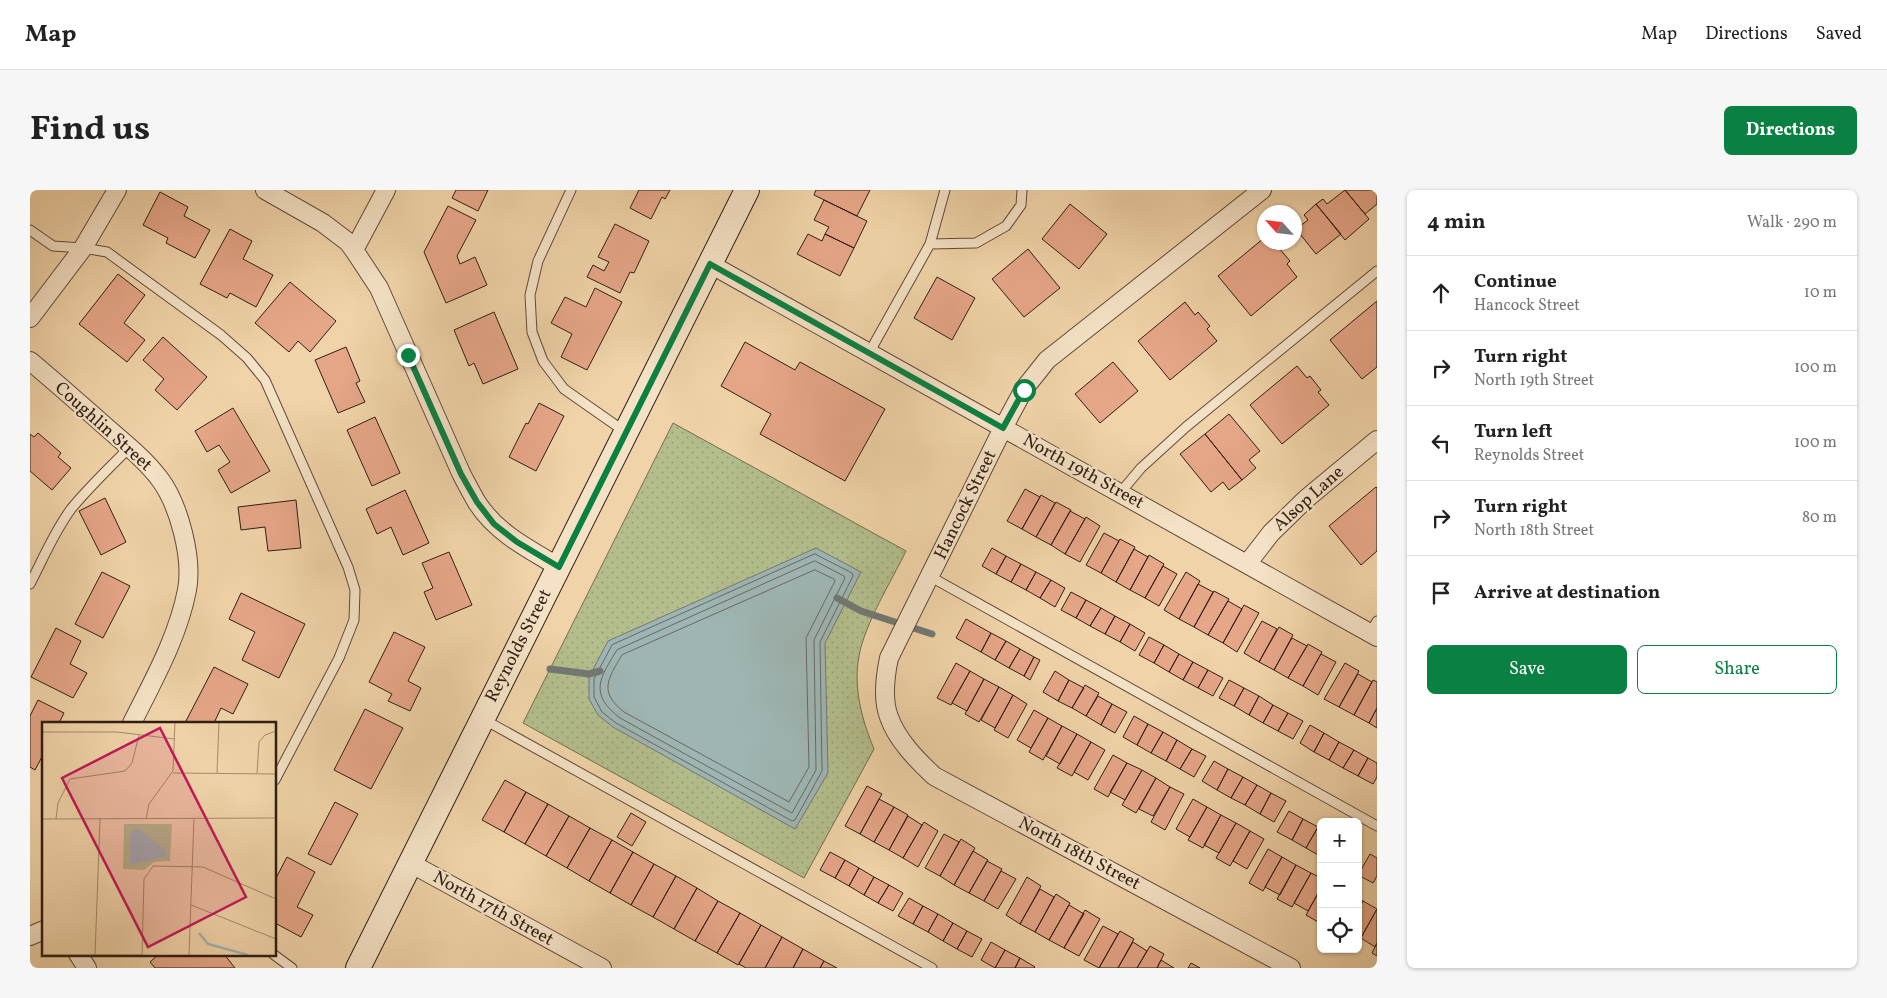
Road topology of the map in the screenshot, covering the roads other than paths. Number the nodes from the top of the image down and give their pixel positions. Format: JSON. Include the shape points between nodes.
{"nodes":[{"id":1,"x":117,"y":190,"type":"edge"},
{"id":2,"x":265,"y":190,"type":"edge"},
{"id":3,"x":386,"y":190,"type":"edge"},
{"id":4,"x":571,"y":190,"type":"edge"},
{"id":5,"x":747,"y":190,"type":"edge"},
{"id":6,"x":945,"y":190,"type":"edge"},
{"id":7,"x":1022,"y":190,"type":"edge"},
{"id":8,"x":1262,"y":190,"type":"edge"},
{"id":9,"x":30,"y":230,"type":"edge"},
{"id":10,"x":930,"y":244,"type":"junction"},
{"id":11,"x":83,"y":248,"type":"junction"},
{"id":12,"x":354,"y":250,"type":"junction"},
{"id":13,"x":710,"y":264,"type":"junction"},
{"id":14,"x":1377,"y":272,"type":"edge"},
{"id":15,"x":30,"y":318,"type":"edge"},
{"id":16,"x":869,"y":353,"type":"junction"},
{"id":17,"x":30,"y":361,"type":"edge"},
{"id":18,"x":1003,"y":428,"type":"junction"},
{"id":19,"x":626,"y":432,"type":"junction"},
{"id":20,"x":1377,"y":440,"type":"edge"},
{"id":21,"x":130,"y":447,"type":"junction"},
{"id":22,"x":1120,"y":493,"type":"junction"},
{"id":23,"x":1247,"y":564,"type":"junction"},
{"id":24,"x":559,"y":567,"type":"junction"},
{"id":25,"x":931,"y":577,"type":"junction"},
{"id":26,"x":30,"y":584,"type":"edge"},
{"id":27,"x":1375,"y":630,"type":"edge"},
{"id":28,"x":888,"y":717,"type":"joint"},
{"id":29,"x":482,"y":719,"type":"junction"},
{"id":30,"x":132,"y":722,"type":"edge"},
{"id":31,"x":276,"y":778,"type":"edge"},
{"id":32,"x":1377,"y":826,"type":"edge"},
{"id":33,"x":410,"y":864,"type":"junction"},
{"id":34,"x":42,"y":931,"type":"edge"},
{"id":35,"x":30,"y":936,"type":"edge"},
{"id":36,"x":79,"y":956,"type":"edge"},
{"id":37,"x":276,"y":956,"type":"edge"},
{"id":38,"x":87,"y":968,"type":"edge"},
{"id":39,"x":292,"y":968,"type":"edge"},
{"id":40,"x":358,"y":968,"type":"edge"},
{"id":41,"x":602,"y":968,"type":"edge"},
{"id":42,"x":932,"y":968,"type":"edge"},
{"id":43,"x":1291,"y":968,"type":"edge"}],
"edges":[{"from":1,"to":11,"type":"street"},
{"from":2,"to":12,"type":"street","via":[[323,223]]},
{"from":3,"to":12,"type":"street"},
{"from":4,"to":19,"type":"lane","via":[[538,261],[530,295],[532,332],[543,361],[564,389]]},
{"from":5,"to":13,"type":"main road","name":"Reynolds Street"},
{"from":6,"to":10,"type":"lane"},
{"from":7,"to":10,"type":"lane","via":[[1020,205],[1006,226],[976,243]]},
{"from":8,"to":18,"type":"street","name":"Hancock Street","via":[[1047,360],[1024,390]]},
{"from":9,"to":11,"type":"lane","via":[[53,246]]},
{"from":10,"to":16,"type":"lane"},
{"from":11,"to":15,"type":"street"},
{"from":11,"to":31,"type":"lane","via":[[107,252],[221,335],[265,380],[348,567],[355,590],[354,620],[339,658]]},
{"from":12,"to":24,"type":"street","via":[[379,288],[461,474],[477,502],[494,524]]},
{"from":13,"to":16,"type":"street","name":"North 19th Street"},
{"from":13,"to":19,"type":"main road","name":"Reynolds Street"},
{"from":14,"to":22,"type":"lane","via":[[1186,427],[1141,468]]},
{"from":16,"to":18,"type":"street","name":"North 19th Street"},
{"from":17,"to":21,"type":"street","name":"Coughlin Street"},
{"from":18,"to":22,"type":"street","name":"North 19th Street"},
{"from":18,"to":25,"type":"street","name":"Hancock Street"},
{"from":19,"to":24,"type":"main road","name":"Reynolds Street"},
{"from":20,"to":23,"type":"street","name":"Alsop Lane","via":[[1306,499],[1271,533]]},
{"from":21,"to":26,"type":"lane","via":[[71,510]]},
{"from":21,"to":30,"type":"street","name":"Coughlin Street","via":[[160,479],[177,511],[187,548],[187,589],[176,630]]},
{"from":22,"to":23,"type":"street","name":"North 19th Street"},
{"from":23,"to":27,"type":"street","name":"North 19th Street"},
{"from":24,"to":29,"type":"main road","name":"Reynolds Street"},
{"from":25,"to":28,"type":"street","name":"Hancock Street","via":[[889,658],[885,693]]},
{"from":25,"to":32,"type":"lane"},
{"from":28,"to":43,"type":"street","name":"North 18th Street","via":[[916,759],[934,776]]},
{"from":29,"to":33,"type":"main road","name":"Reynolds Street"},
{"from":29,"to":42,"type":"lane"},
{"from":33,"to":40,"type":"main road","name":"Reynolds Street"},
{"from":33,"to":41,"type":"street","name":"North 17th Street"},
{"from":34,"to":35,"type":"street"},
{"from":36,"to":38,"type":"street"},
{"from":37,"to":39,"type":"lane"}]}
